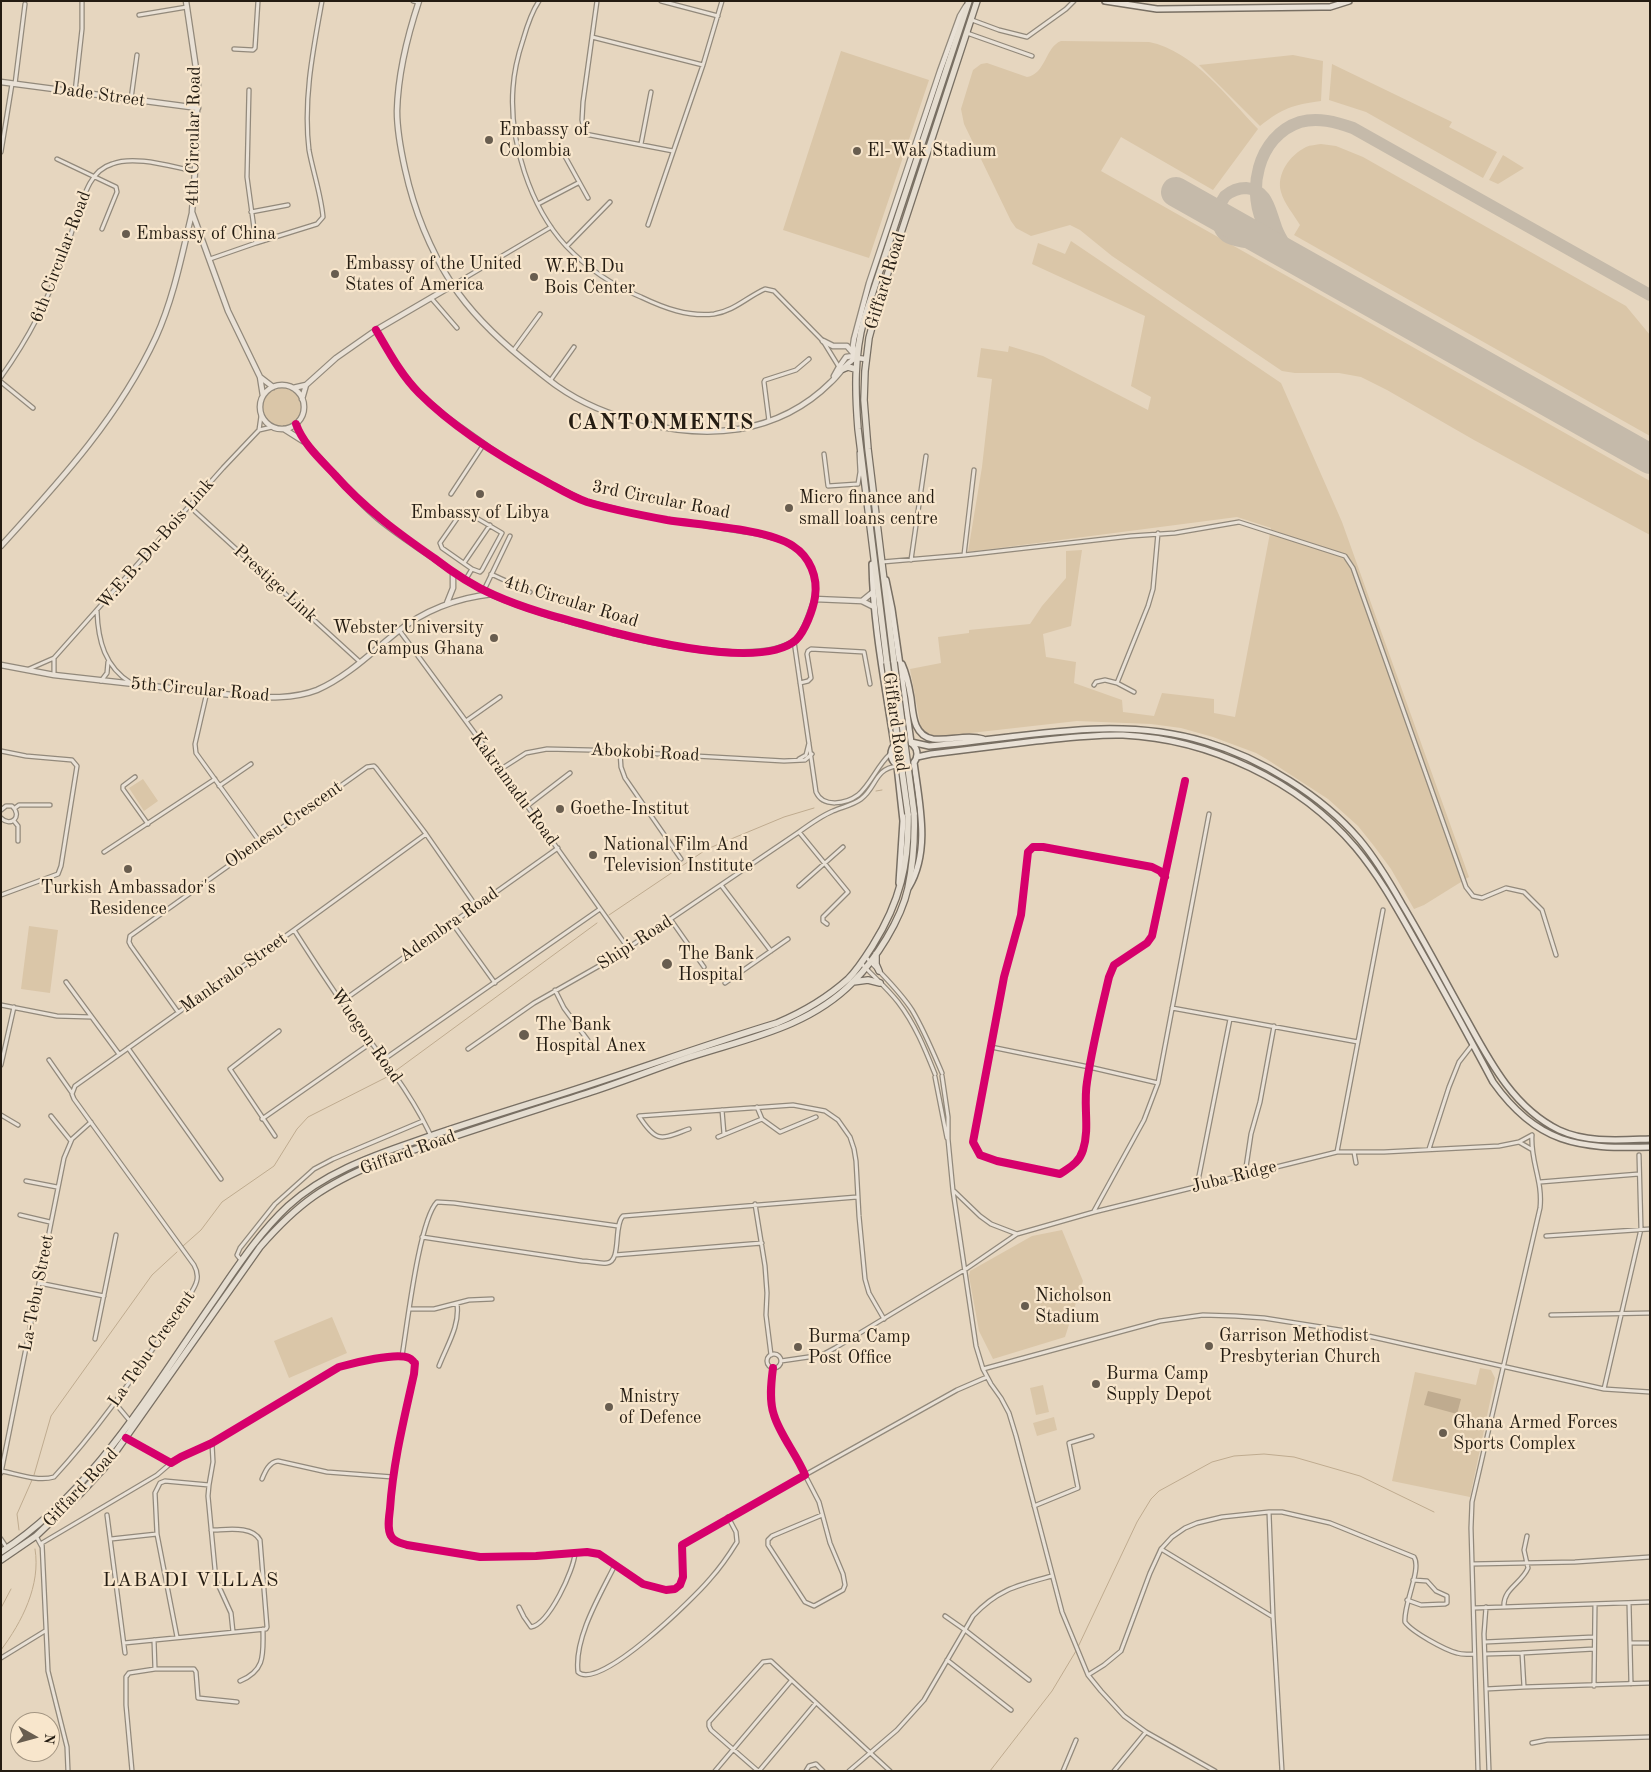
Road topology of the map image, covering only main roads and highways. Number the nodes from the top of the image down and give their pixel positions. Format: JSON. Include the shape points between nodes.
{"nodes":[{"id":1,"x":977,"y":1,"type":"edge"},
{"id":2,"x":1105,"y":1,"type":"edge"},
{"id":3,"x":1349,"y":1,"type":"edge"},
{"id":4,"x":968,"y":2,"type":"edge"},
{"id":5,"x":841,"y":368,"type":"road end"},
{"id":6,"x":855,"y":369,"type":"junction"},
{"id":7,"x":874,"y":552,"type":"junction"},
{"id":8,"x":894,"y":661,"type":"junction"},
{"id":9,"x":986,"y":740,"type":"junction"},
{"id":10,"x":911,"y":742,"type":"junction"},
{"id":11,"x":894,"y":744,"type":"junction"},
{"id":12,"x":916,"y":760,"type":"junction"},
{"id":13,"x":898,"y":766,"type":"junction"},
{"id":14,"x":911,"y":814,"type":"junction"},
{"id":15,"x":908,"y":890,"type":"junction"},
{"id":16,"x":900,"y":891,"type":"junction"},
{"id":17,"x":876,"y":954,"type":"junction"},
{"id":18,"x":868,"y":959,"type":"junction"},
{"id":19,"x":864,"y":965,"type":"junction"},
{"id":20,"x":879,"y":971,"type":"road end"},
{"id":21,"x":853,"y":982,"type":"junction"},
{"id":22,"x":880,"y":983,"type":"road end"},
{"id":23,"x":1650,"y":1139,"type":"edge"},
{"id":24,"x":1650,"y":1146,"type":"edge"},
{"id":25,"x":1,"y":1552,"type":"edge"},
{"id":26,"x":1,"y":1560,"type":"edge"}],
"edges":[{"from":1,"to":8,"type":"main road","name":"Giffard Road","via":[[868,338],[864,400]]},
{"from":2,"to":3,"type":"main road","via":[[1157,9],[1321,7]]},
{"from":4,"to":6,"type":"main road","name":"Giffard Road","via":[[864,320]]},
{"from":5,"to":6,"type":"main road"},
{"from":6,"to":7,"type":"main road","name":"Giffard Road","via":[[855,396]]},
{"from":7,"to":8,"type":"main road","name":"Giffard Road"},
{"from":7,"to":11,"type":"main road","name":"Giffard Road","via":[[874,607]]},
{"from":8,"to":9,"type":"main road","via":[[905,672],[915,722],[922,734],[934,739],[971,737]]},
{"from":8,"to":10,"type":"main road","name":"Giffard Road"},
{"from":8,"to":14,"type":"main road","name":"Giffard Road","bridge":true},
{"from":9,"to":10,"type":"main road","via":[[929,746]]},
{"from":9,"to":23,"type":"main road","via":[[1095,728],[1150,730],[1208,742],[1237,752],[1272,771],[1323,805],[1368,850],[1431,953],[1474,1034],[1518,1100],[1538,1117],[1574,1135],[1610,1140]]},
{"from":10,"to":11,"type":"main road","via":[[902,740]]},
{"from":10,"to":12,"type":"main road","via":[[916,749]]},
{"from":11,"to":13,"type":"main road","via":[[890,754]]},
{"from":12,"to":13,"type":"main road","via":[[906,767]]},
{"from":12,"to":15,"type":"main road","name":"Giffard Road","via":[[922,826],[917,870]]},
{"from":12,"to":24,"type":"main road","via":[[1079,736],[1125,735],[1200,747],[1260,772],[1296,794],[1356,848],[1382,884],[1506,1100],[1548,1134],[1569,1141],[1594,1147]]},
{"from":13,"to":16,"type":"main road","name":"Giffard Road","via":[[903,821]]},
{"from":14,"to":15,"type":"main road","name":"Giffard Road","via":[[913,850]]},
{"from":14,"to":16,"type":"main road","name":"Giffard Road"},
{"from":15,"to":17,"type":"main road","name":"Giffard Road","via":[[901,910]]},
{"from":16,"to":18,"type":"main road","name":"Giffard Road"},
{"from":17,"to":18,"type":"main road","name":"Giffard Road"},
{"from":17,"to":20,"type":"main road"},
{"from":18,"to":19,"type":"main road","name":"Giffard Road"},
{"from":19,"to":21,"type":"main road","name":"Giffard Road"},
{"from":19,"to":25,"type":"main road","name":"Giffard Road","via":[[804,1011],[777,1023],[372,1156],[315,1185],[288,1206],[256,1241],[130,1421],[78,1487],[50,1514]]},
{"from":21,"to":22,"type":"main road","via":[[868,980]]},
{"from":21,"to":26,"type":"main road","name":"Giffard Road","via":[[807,1018],[781,1029],[379,1162],[342,1178],[308,1199],[260,1247],[104,1467],[36,1536]]}]}
